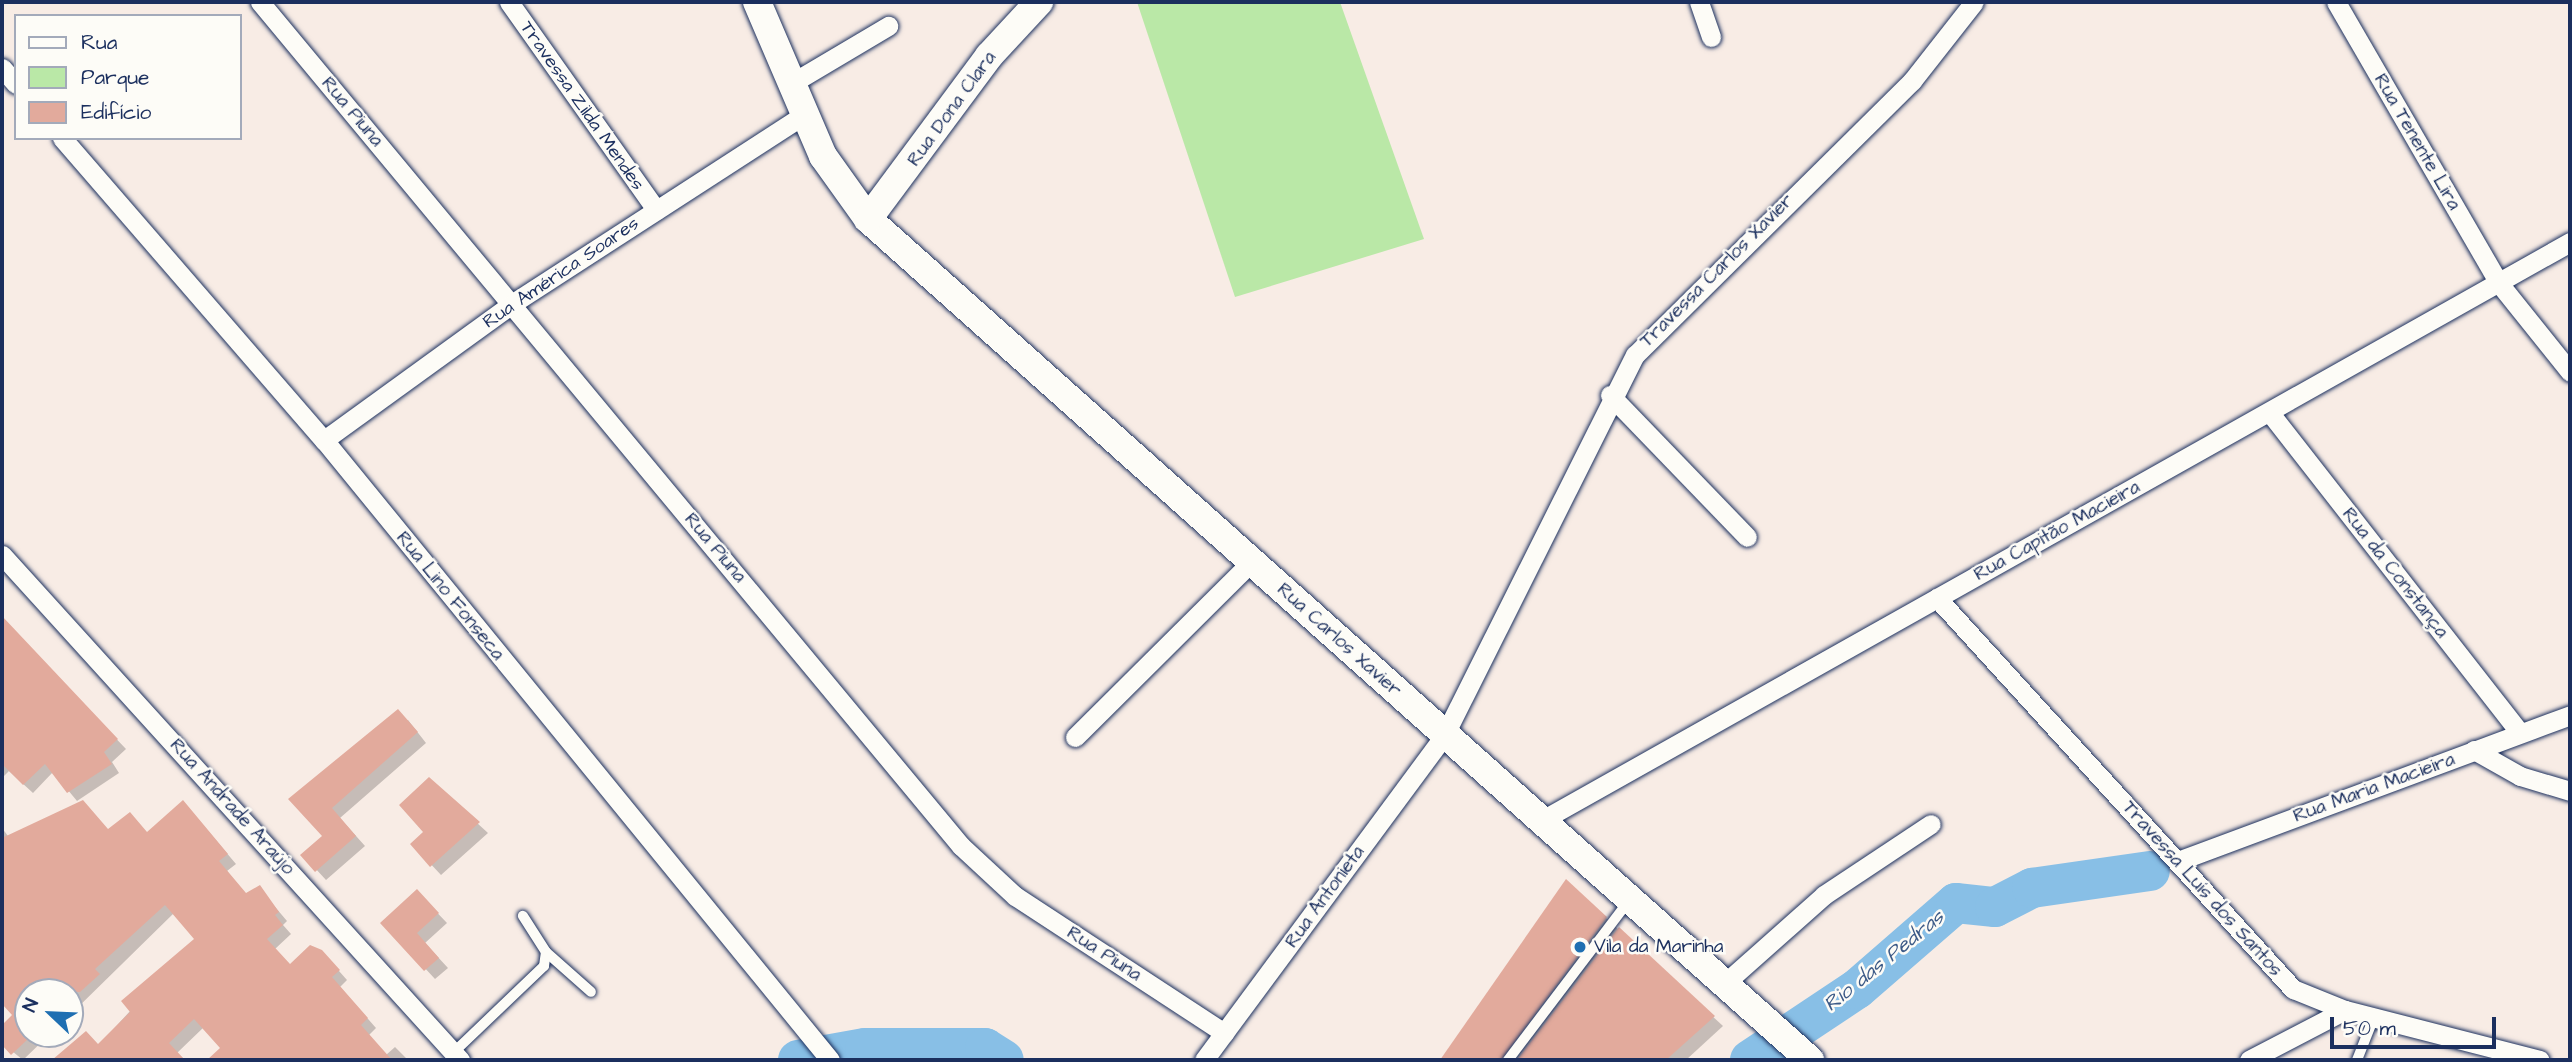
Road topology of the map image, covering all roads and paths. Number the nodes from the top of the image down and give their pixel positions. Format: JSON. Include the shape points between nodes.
{"nodes":[{"id":1,"x":260,"y":2,"type":"edge"},
{"id":2,"x":509,"y":2,"type":"edge"},
{"id":3,"x":757,"y":2,"type":"edge"},
{"id":4,"x":1039,"y":2,"type":"edge"},
{"id":5,"x":1699,"y":2,"type":"edge"},
{"id":6,"x":1975,"y":2,"type":"edge"},
{"id":7,"x":2336,"y":2,"type":"edge"},
{"id":8,"x":888,"y":26,"type":"dead end"},
{"id":9,"x":1711,"y":37,"type":"dead end"},
{"id":10,"x":2,"y":68,"type":"edge"},
{"id":11,"x":14,"y":82,"type":"edge"},
{"id":12,"x":792,"y":83,"type":"junction"},
{"id":13,"x":805,"y":114,"type":"junction"},
{"id":14,"x":64,"y":140,"type":"edge"},
{"id":15,"x":656,"y":210,"type":"junction"},
{"id":16,"x":868,"y":219,"type":"junction"},
{"id":17,"x":2570,"y":242,"type":"edge"},
{"id":18,"x":2498,"y":282,"type":"junction"},
{"id":19,"x":513,"y":303,"type":"junction"},
{"id":20,"x":2570,"y":372,"type":"edge"},
{"id":21,"x":1610,"y":395,"type":"junction"},
{"id":22,"x":2270,"y":413,"type":"junction"},
{"id":23,"x":324,"y":440,"type":"junction"},
{"id":24,"x":1747,"y":537,"type":"dead end"},
{"id":25,"x":2,"y":555,"type":"edge"},
{"id":26,"x":1251,"y":562,"type":"junction"},
{"id":27,"x":1937,"y":598,"type":"junction"},
{"id":28,"x":2570,"y":715,"type":"edge"},
{"id":29,"x":2520,"y":733,"type":"junction"},
{"id":30,"x":1445,"y":734,"type":"junction"},
{"id":31,"x":1074,"y":737,"type":"dead end"},
{"id":32,"x":2474,"y":750,"type":"junction"},
{"id":33,"x":2570,"y":791,"type":"edge"},
{"id":34,"x":1544,"y":820,"type":"junction"},
{"id":35,"x":1931,"y":824,"type":"dead end"},
{"id":36,"x":2178,"y":861,"type":"junction"},
{"id":37,"x":1632,"y":897,"type":"junction"},
{"id":38,"x":523,"y":916,"type":"dead end"},
{"id":39,"x":546,"y":952,"type":"junction"},
{"id":40,"x":1725,"y":983,"type":"junction"},
{"id":41,"x":591,"y":992,"type":"dead end"},
{"id":42,"x":2345,"y":1010,"type":"junction"},
{"id":43,"x":2374,"y":1017,"type":"junction"},
{"id":44,"x":1224,"y":1033,"type":"junction"},
{"id":45,"x":457,"y":1056,"type":"edge"},
{"id":46,"x":1806,"y":1056,"type":"edge"},
{"id":47,"x":830,"y":1060,"type":"edge"},
{"id":48,"x":1204,"y":1060,"type":"edge"},
{"id":49,"x":1507,"y":1060,"type":"edge"},
{"id":50,"x":2249,"y":1060,"type":"edge"},
{"id":51,"x":2357,"y":1060,"type":"edge"},
{"id":52,"x":2540,"y":1060,"type":"edge"}],
"edges":[{"from":1,"to":19,"type":"street","name":"Rua Piuna"},
{"from":2,"to":15,"type":"street","name":"Travessa Zilda Mendes"},
{"from":3,"to":12,"type":"street","name":"Rua Carlos Xavier"},
{"from":4,"to":16,"type":"street","name":"Rua Dona Clara","via":[[989,57]]},
{"from":5,"to":9,"type":"street"},
{"from":6,"to":21,"type":"street","name":"Travessa Carlos Xavier","via":[[1912,81],[1666,320]]},
{"from":7,"to":18,"type":"street","name":"Rua Tenente Lira"},
{"from":8,"to":12,"type":"street"},
{"from":10,"to":11,"type":"street"},
{"from":12,"to":13,"type":"street","name":"Rua Carlos Xavier"},
{"from":13,"to":15,"type":"street","name":"Rua América Soares"},
{"from":13,"to":16,"type":"street","name":"Rua Carlos Xavier","via":[[841,186]]},
{"from":14,"to":23,"type":"street","name":"Rua Lino Fonseca"},
{"from":15,"to":19,"type":"street","name":"Rua América Soares"},
{"from":16,"to":26,"type":"street","name":"Rua Carlos Xavier"},
{"from":17,"to":18,"type":"street","name":"Rua Capitão Macieira"},
{"from":18,"to":20,"type":"street","name":"Rua Tenente Lira"},
{"from":18,"to":22,"type":"street","name":"Rua Capitão Macieira"},
{"from":19,"to":23,"type":"street","name":"Rua América Soares"},
{"from":19,"to":44,"type":"street","name":"Rua Piuna","via":[[989,875]]},
{"from":21,"to":24,"type":"street"},
{"from":21,"to":30,"type":"street","name":"Travessa Carlos Xavier"},
{"from":22,"to":27,"type":"street","name":"Rua Capitão Macieira"},
{"from":22,"to":29,"type":"street","name":"Rua da Constança"},
{"from":23,"to":47,"type":"street","name":"Rua Lino Fonseca"},
{"from":25,"to":45,"type":"street","name":"Rua Andrade Araújo"},
{"from":26,"to":30,"type":"street","name":"Rua Carlos Xavier"},
{"from":26,"to":31,"type":"street"},
{"from":27,"to":34,"type":"street","name":"Rua Capitão Macieira"},
{"from":27,"to":36,"type":"street","name":"Travessa Luís dos Santos"},
{"from":28,"to":29,"type":"street","name":"Rua Maria Macieira"},
{"from":29,"to":32,"type":"street","name":"Rua Maria Macieira"},
{"from":30,"to":34,"type":"street","name":"Rua Carlos Xavier"},
{"from":30,"to":44,"type":"street","name":"Rua Antonieta"},
{"from":32,"to":33,"type":"street","via":[[2520,776]]},
{"from":32,"to":36,"type":"street","name":"Rua Maria Macieira"},
{"from":34,"to":37,"type":"street","name":"Rua Carlos Xavier"},
{"from":35,"to":40,"type":"street","via":[[1824,895]]},
{"from":36,"to":42,"type":"street","name":"Travessa Luís dos Santos","via":[[2274,973],[2293,989]]},
{"from":37,"to":40,"type":"street","name":"Rua Carlos Xavier"},
{"from":37,"to":49,"type":"lane"},
{"from":38,"to":39,"type":"lane"},
{"from":39,"to":41,"type":"lane"},
{"from":39,"to":45,"type":"lane","via":[[536,979]]},
{"from":40,"to":46,"type":"street","name":"Rua Carlos Xavier"},
{"from":42,"to":43,"type":"street","name":"Travessa Luís dos Santos"},
{"from":42,"to":50,"type":"street"},
{"from":43,"to":51,"type":"lane"},
{"from":43,"to":52,"type":"street","name":"Travessa Luís dos Santos"},
{"from":44,"to":48,"type":"street","name":"Rua Antonieta"}]}
